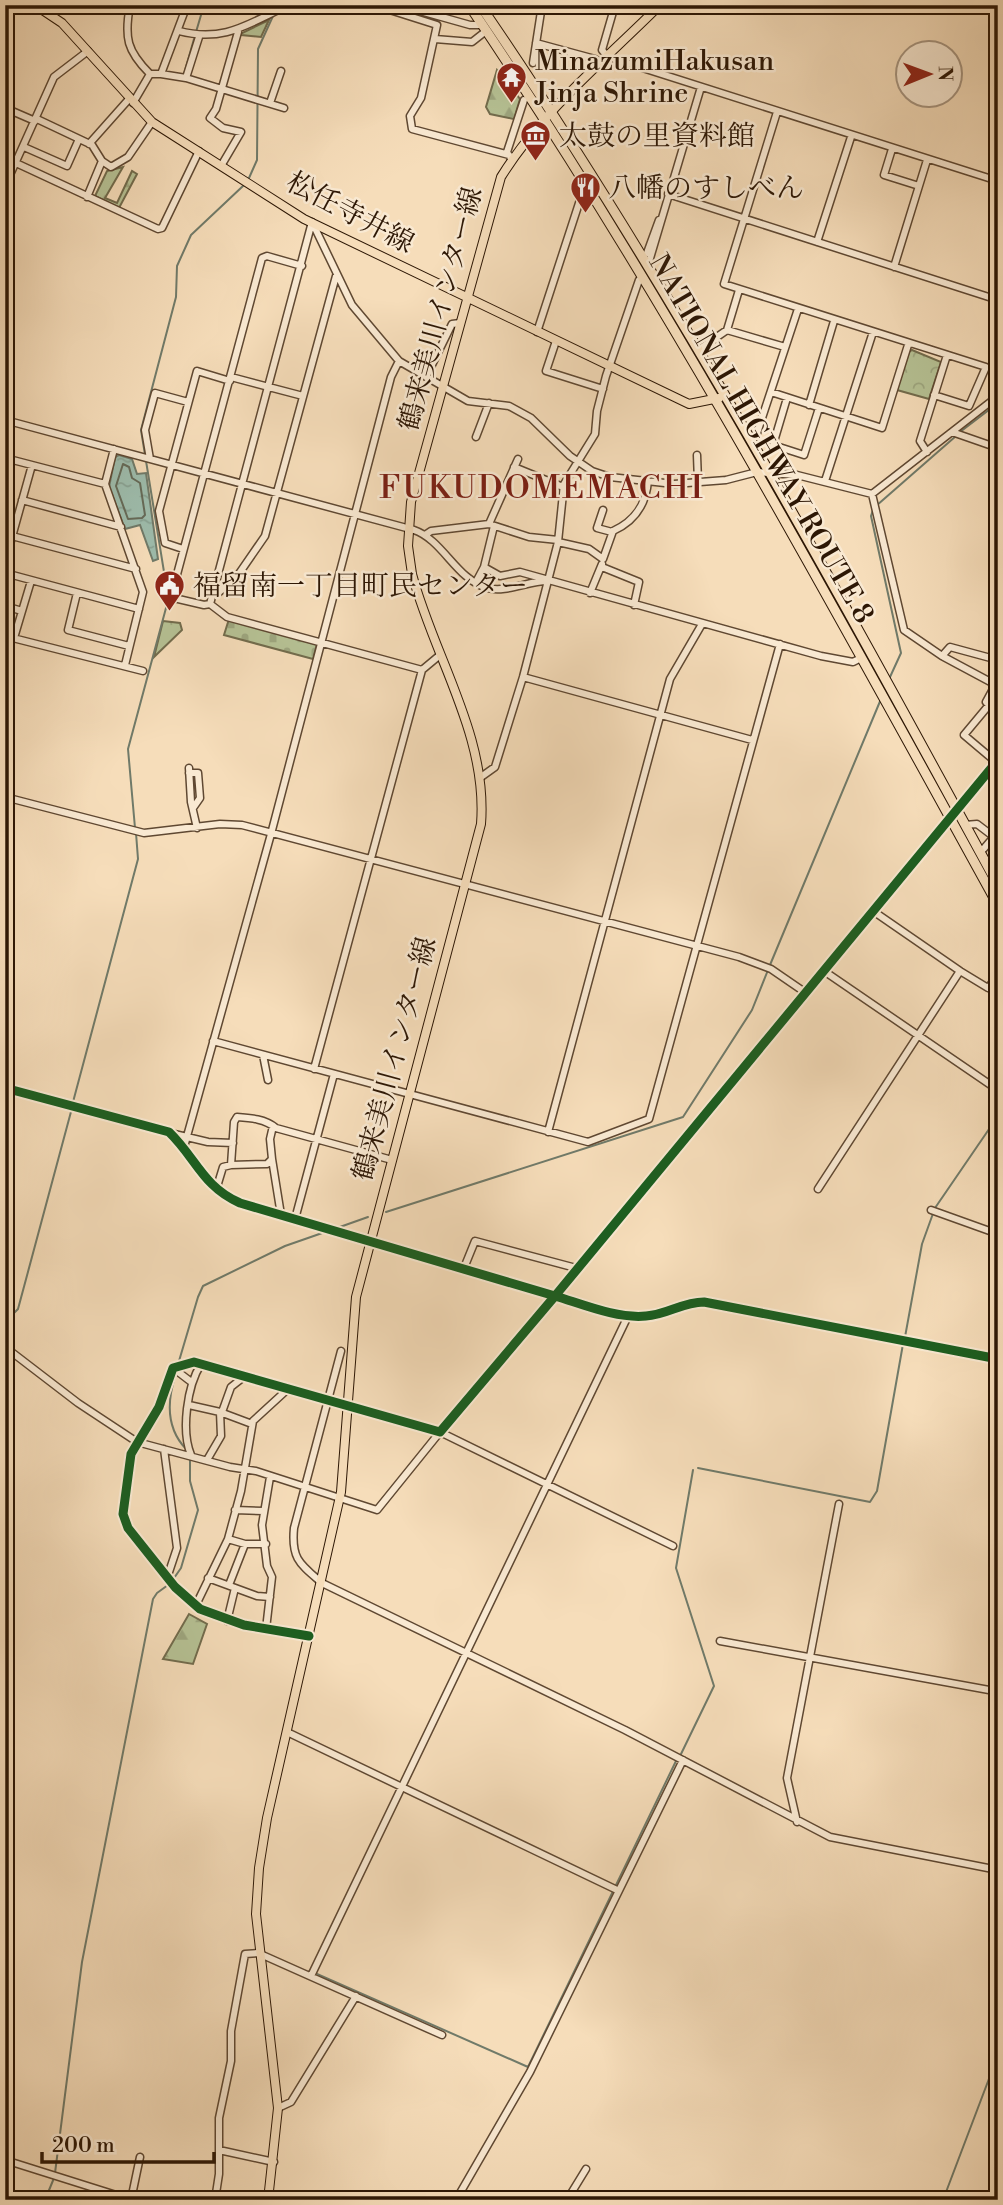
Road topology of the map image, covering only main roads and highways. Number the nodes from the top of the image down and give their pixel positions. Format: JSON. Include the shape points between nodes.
{"nodes":[{"id":1,"x":36,"y":5,"type":"edge"},
{"id":2,"x":469,"y":5,"type":"edge"},
{"id":3,"x":480,"y":5,"type":"edge"},
{"id":4,"x":660,"y":5,"type":"edge"},
{"id":5,"x":553,"y":111,"type":"junction"},
{"id":6,"x":543,"y":121,"type":"junction"},
{"id":7,"x":466,"y":300,"type":"junction"},
{"id":8,"x":725,"y":396,"type":"junction"},
{"id":9,"x":715,"y":399,"type":"junction"},
{"id":10,"x":998,"y":885,"type":"edge"},
{"id":11,"x":998,"y":905,"type":"edge"},
{"id":12,"x":268,"y":2200,"type":"edge"}],
"edges":[{"from":1,"to":7,"type":"main road","name":"松任寺井線","via":[[62,23],[152,122],[312,222]]},
{"from":2,"to":6,"type":"highway","name":"NATIONAL HIGHWAY ROUTE 8"},
{"from":3,"to":5,"type":"highway","name":"NATIONAL HIGHWAY ROUTE 8"},
{"from":4,"to":5,"type":"main road","name":"鶴来美川インター線"},
{"from":5,"to":6,"type":"main road","name":"鶴来美川インター線"},
{"from":5,"to":8,"type":"highway","name":"NATIONAL HIGHWAY ROUTE 8"},
{"from":6,"to":7,"type":"main road","name":"鶴来美川インター線","via":[[510,158],[492,202]]},
{"from":6,"to":9,"type":"highway","name":"NATIONAL HIGHWAY ROUTE 8","via":[[589,188]]},
{"from":7,"to":9,"type":"main road","name":"松任寺井線","via":[[689,404]]},
{"from":7,"to":12,"type":"main road","name":"鶴来美川インター線","via":[[414,490],[409,528],[412,573],[481,777],[481,824],[356,1297],[340,1496],[259,1868],[258,1953],[278,2108]]},
{"from":8,"to":9,"type":"main road","name":"松任寺井線"},
{"from":8,"to":10,"type":"highway","name":"NATIONAL HIGHWAY ROUTE 8"},
{"from":9,"to":11,"type":"highway","name":"NATIONAL HIGHWAY ROUTE 8"}]}
